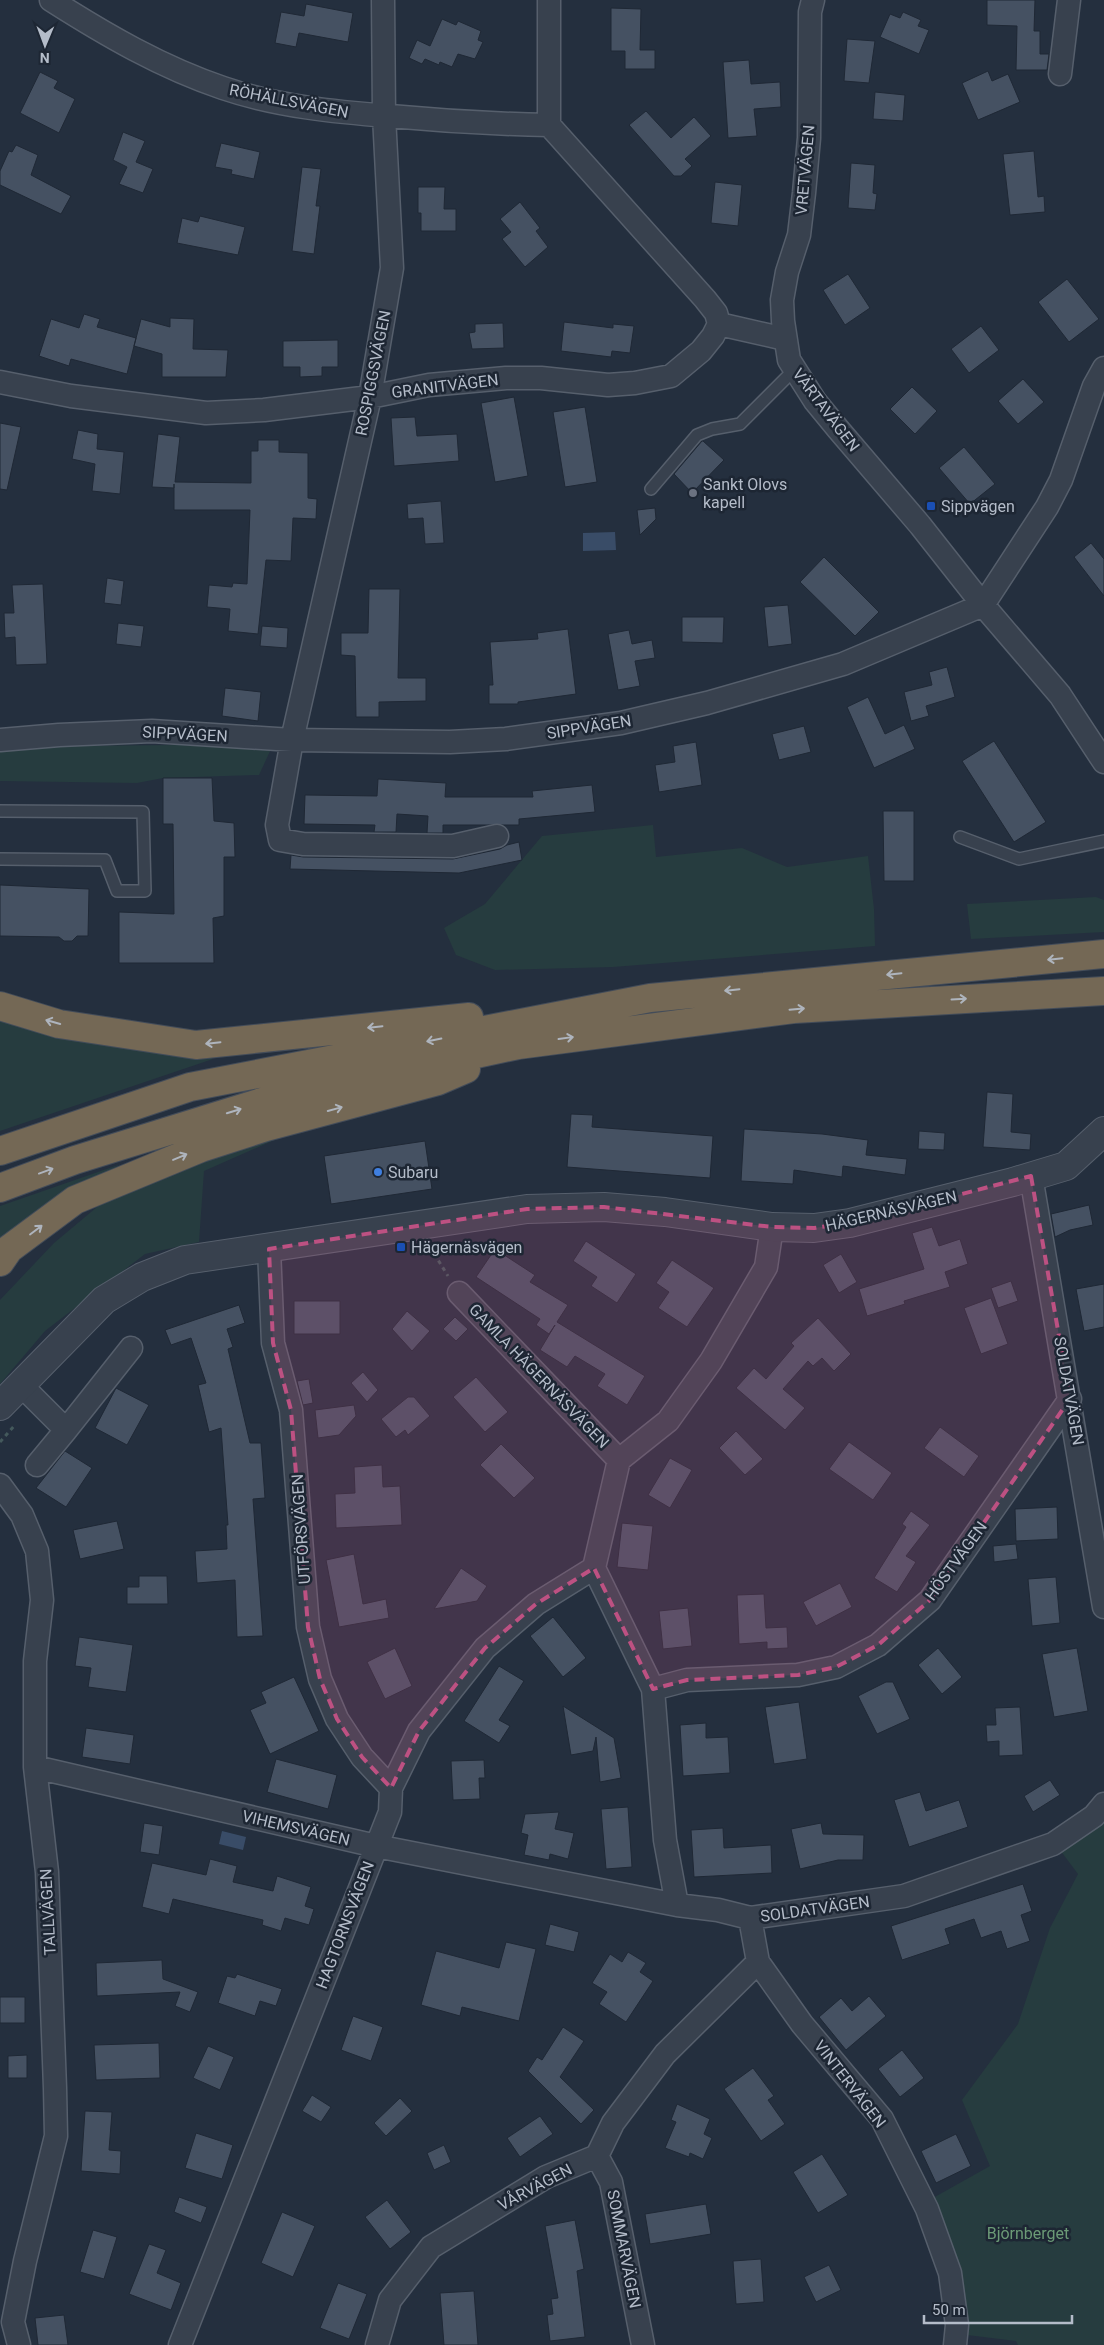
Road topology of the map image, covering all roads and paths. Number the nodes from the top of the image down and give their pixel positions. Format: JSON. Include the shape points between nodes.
{"nodes":[{"id":1,"x":51,"y":0,"type":"edge"},
{"id":2,"x":383,"y":0,"type":"edge"},
{"id":3,"x":549,"y":0,"type":"edge"},
{"id":4,"x":813,"y":0,"type":"edge"},
{"id":5,"x":1069,"y":0,"type":"edge"},
{"id":6,"x":1060,"y":74,"type":"dead end"},
{"id":7,"x":384,"y":116,"type":"junction"},
{"id":8,"x":549,"y":125,"type":"junction"},
{"id":9,"x":719,"y":324,"type":"junction"},
{"id":10,"x":785,"y":339,"type":"junction"},
{"id":11,"x":1104,"y":368,"type":"edge"},
{"id":12,"x":794,"y":369,"type":"junction"},
{"id":13,"x":0,"y":382,"type":"edge"},
{"id":14,"x":370,"y":397,"type":"junction"},
{"id":15,"x":651,"y":488,"type":"dead end"},
{"id":16,"x":983,"y":604,"type":"junction"},
{"id":17,"x":0,"y":740,"type":"edge"},
{"id":18,"x":292,"y":740,"type":"junction"},
{"id":19,"x":1104,"y":762,"type":"edge"},
{"id":20,"x":0,"y":811,"type":"edge"},
{"id":21,"x":497,"y":836,"type":"dead end"},
{"id":22,"x":960,"y":837,"type":"dead end"},
{"id":23,"x":1104,"y":841,"type":"edge"},
{"id":24,"x":0,"y":859,"type":"edge"},
{"id":25,"x":1104,"y":954,"type":"edge"},
{"id":26,"x":1104,"y":991,"type":"edge"},
{"id":27,"x":650,"y":998,"type":"junction"},
{"id":28,"x":0,"y":1006,"type":"edge"},
{"id":29,"x":518,"y":1044,"type":"junction"},
{"id":30,"x":1104,"y":1131,"type":"edge"},
{"id":31,"x":0,"y":1150,"type":"edge"},
{"id":32,"x":1031,"y":1176,"type":"junction"},
{"id":33,"x":0,"y":1188,"type":"edge"},
{"id":34,"x":772,"y":1227,"type":"junction"},
{"id":35,"x":437,"y":1241,"type":"dead end"},
{"id":36,"x":269,"y":1249,"type":"junction"},
{"id":37,"x":0,"y":1262,"type":"edge"},
{"id":38,"x":459,"y":1293,"type":"joint"},
{"id":39,"x":131,"y":1348,"type":"dead end"},
{"id":40,"x":28,"y":1392,"type":"junction"},
{"id":41,"x":1070,"y":1399,"type":"junction"},
{"id":42,"x":0,"y":1406,"type":"edge"},
{"id":43,"x":66,"y":1430,"type":"junction"},
{"id":44,"x":0,"y":1442,"type":"edge"},
{"id":45,"x":619,"y":1460,"type":"junction"},
{"id":46,"x":37,"y":1465,"type":"dead end"},
{"id":47,"x":0,"y":1485,"type":"edge"},
{"id":48,"x":594,"y":1568,"type":"junction"},
{"id":49,"x":1104,"y":1607,"type":"edge"},
{"id":50,"x":652,"y":1689,"type":"junction"},
{"id":51,"x":35,"y":1767,"type":"junction"},
{"id":52,"x":390,"y":1788,"type":"junction"},
{"id":53,"x":1104,"y":1804,"type":"edge"},
{"id":54,"x":376,"y":1846,"type":"junction"},
{"id":55,"x":677,"y":1905,"type":"junction"},
{"id":56,"x":750,"y":1918,"type":"junction"},
{"id":57,"x":758,"y":1962,"type":"junction"},
{"id":58,"x":598,"y":2156,"type":"junction"},
{"id":59,"x":20,"y":2345,"type":"edge"},
{"id":60,"x":180,"y":2345,"type":"edge"},
{"id":61,"x":378,"y":2345,"type":"edge"},
{"id":62,"x":643,"y":2345,"type":"edge"},
{"id":63,"x":955,"y":2345,"type":"edge"}],
"edges":[{"from":1,"to":7,"type":"street","name":"RÖHÄLLSVÄGEN","via":[[146,56],[223,88],[316,109]]},
{"from":2,"to":7,"type":"street","name":"ROSPIGGSVÄGEN"},
{"from":3,"to":8,"type":"street"},
{"from":4,"to":10,"type":"street","name":"VRETVÄGEN","via":[[810,12],[810,138],[799,235],[782,300]]},
{"from":5,"to":6,"type":"street"},
{"from":7,"to":8,"type":"street","name":"RÖHÄLLSVÄGEN","via":[[478,124]]},
{"from":7,"to":14,"type":"street","name":"ROSPIGGSVÄGEN","via":[[392,268]]},
{"from":8,"to":9,"type":"street","via":[[705,299]]},
{"from":9,"to":10,"type":"street"},
{"from":9,"to":14,"type":"street","name":"GRANITVÄGEN","via":[[692,360],[671,376],[660,379],[608,384],[506,378],[429,385]]},
{"from":10,"to":12,"type":"street","name":"VÄRTAVÄGEN"},
{"from":11,"to":16,"type":"street","via":[[1094,386],[1061,480],[1047,507]]},
{"from":12,"to":15,"type":"lane","via":[[740,424],[697,435]]},
{"from":12,"to":16,"type":"street","name":"VÄRTAVÄGEN","via":[[821,408]]},
{"from":13,"to":14,"type":"street","name":"GRANITVÄGEN","via":[[71,396],[206,413],[264,410]]},
{"from":14,"to":18,"type":"street","name":"ROSPIGGSVÄGEN"},
{"from":16,"to":18,"type":"street","name":"SIPPVÄGEN","via":[[843,664],[707,703],[621,723],[506,739],[450,742]]},
{"from":16,"to":19,"type":"street","name":"VÄRTAVÄGEN","via":[[1060,695]]},
{"from":17,"to":18,"type":"street","name":"SIPPVÄGEN","via":[[152,731]]},
{"from":18,"to":21,"type":"street","name":"ROSPIGGSVÄGEN","via":[[277,825],[280,840],[303,844],[453,846]]},
{"from":20,"to":24,"type":"lane","via":[[143,812],[145,890],[117,891],[105,860]]},
{"from":22,"to":23,"type":"lane","via":[[1019,859]]},
{"from":25,"to":27,"type":"highway","one_way":true},
{"from":29,"to":26,"type":"highway","one_way":true,"via":[[794,1009]]},
{"from":27,"to":28,"type":"highway","one_way":true,"via":[[196,1045],[59,1024]]},
{"from":27,"to":31,"type":"highway","one_way":true,"via":[[190,1087]]},
{"from":33,"to":29,"type":"highway","one_way":true,"via":[[76,1160],[278,1097]]},
{"from":37,"to":29,"type":"highway","one_way":true,"via":[[9,1250],[75,1200],[201,1148],[266,1127],[438,1081]]},
{"from":30,"to":32,"type":"street","name":"HÄGERNÄSVÄGEN","via":[[1066,1166]]},
{"from":32,"to":34,"type":"street","name":"HÄGERNÄSVÄGEN","via":[[850,1223],[814,1228]]},
{"from":32,"to":41,"type":"street","name":"SOLDATVÄGEN"},
{"from":34,"to":36,"type":"street","name":"HÄGERNÄSVÄGEN","via":[[604,1207],[527,1209]]},
{"from":34,"to":45,"type":"street","name":"GAMLA HÄGERNÄSVÄGEN","via":[[766,1267],[712,1361],[668,1421]]},
{"from":35,"to":38,"type":"path","via":[[429,1245]]},
{"from":36,"to":40,"type":"street","name":"HÄGERNÄSVÄGEN","via":[[185,1260],[142,1276],[104,1300]]},
{"from":36,"to":52,"type":"street","name":"UTFÖRSVÄGEN","via":[[273,1343],[291,1410],[308,1626],[320,1678],[337,1719],[362,1757]]},
{"from":38,"to":45,"type":"street","name":"GAMLA HÄGERNÄSVÄGEN"},
{"from":39,"to":43,"type":"street"},
{"from":40,"to":42,"type":"street","name":"HÄGERNÄSVÄGEN"},
{"from":40,"to":43,"type":"street"},
{"from":40,"to":44,"type":"path"},
{"from":41,"to":49,"type":"street","name":"SOLDATVÄGEN"},
{"from":41,"to":50,"type":"street","name":"HÖSTVÄGEN","via":[[930,1600],[878,1645],[836,1667],[798,1675],[687,1680]]},
{"from":43,"to":46,"type":"street"},
{"from":45,"to":48,"type":"street","name":"GAMLA HÄGERNÄSVÄGEN"},
{"from":47,"to":51,"type":"street","name":"TALLVÄGEN","via":[[22,1515],[37,1551],[42,1600],[35,1661]]},
{"from":48,"to":50,"type":"street"},
{"from":48,"to":52,"type":"street","name":"HAGTORNSVÄGEN","via":[[536,1604],[485,1648],[419,1731]]},
{"from":50,"to":55,"type":"street","via":[[665,1840]]},
{"from":51,"to":54,"type":"street","name":"VIHEMSVÄGEN"},
{"from":51,"to":59,"type":"street","name":"TALLVÄGEN","via":[[47,1872],[56,2136],[24,2261],[13,2322]]},
{"from":52,"to":54,"type":"street","name":"HAGTORNSVÄGEN","via":[[390,1812]]},
{"from":53,"to":56,"type":"street","name":"SOLDATVÄGEN","via":[[1094,1816],[1053,1844],[904,1896]]},
{"from":54,"to":55,"type":"street","name":"VIHEMSVÄGEN"},
{"from":54,"to":60,"type":"street","name":"HAGTORNSVÄGEN"},
{"from":55,"to":56,"type":"street","name":"SOLDATVÄGEN"},
{"from":56,"to":57,"type":"street","name":"VINTERVÄGEN"},
{"from":57,"to":58,"type":"street","via":[[666,2054],[613,2122]]},
{"from":57,"to":63,"type":"street","name":"VINTERVÄGEN","via":[[802,2024],[882,2119],[927,2210],[950,2273],[957,2325]]},
{"from":58,"to":61,"type":"street","name":"VÅRVÄGEN","via":[[546,2177],[431,2247],[390,2300]]},
{"from":58,"to":62,"type":"street","name":"SOMMARVÄGEN","via":[[611,2182]]}]}
